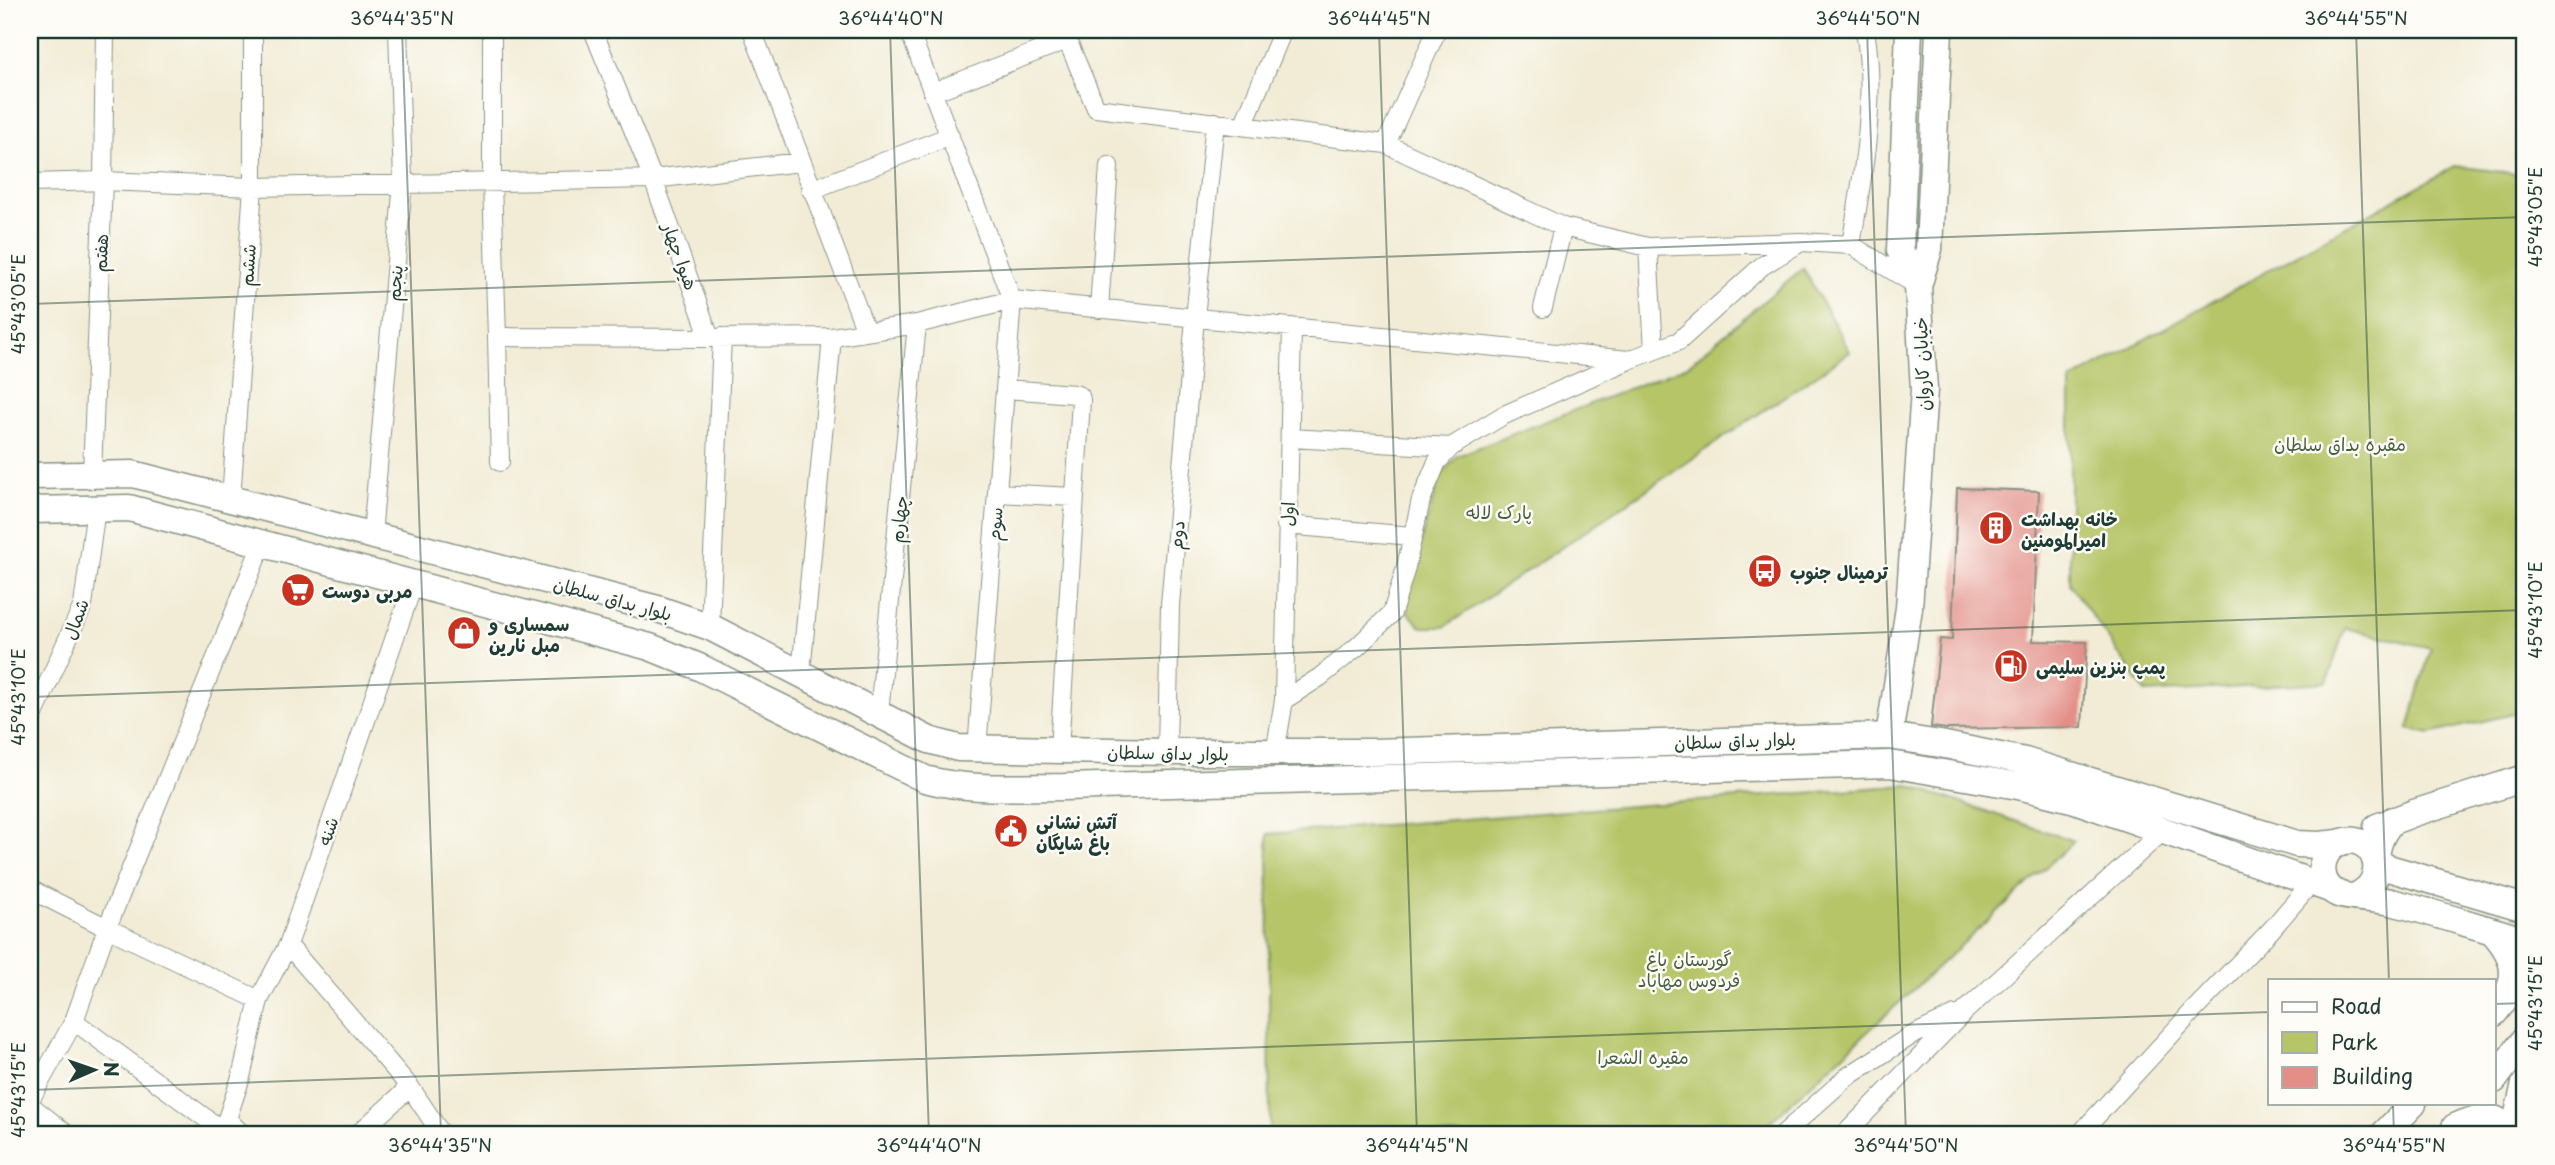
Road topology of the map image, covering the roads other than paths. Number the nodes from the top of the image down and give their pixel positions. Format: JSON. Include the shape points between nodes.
{"nodes":[{"id":1,"x":105,"y":30,"type":"edge"},
{"id":2,"x":253,"y":30,"type":"edge"},
{"id":3,"x":398,"y":30,"type":"edge"},
{"id":4,"x":492,"y":30,"type":"edge"},
{"id":5,"x":593,"y":30,"type":"edge"},
{"id":6,"x":752,"y":30,"type":"edge"},
{"id":7,"x":909,"y":30,"type":"edge"},
{"id":8,"x":1283,"y":30,"type":"edge"},
{"id":9,"x":1437,"y":30,"type":"edge"},
{"id":10,"x":1865,"y":30,"type":"edge"},
{"id":11,"x":1909,"y":30,"type":"edge"},
{"id":12,"x":1939,"y":30,"type":"edge"},
{"id":13,"x":1065,"y":35,"type":"edge"},
{"id":14,"x":933,"y":92,"type":"junction"},
{"id":15,"x":1215,"y":122,"type":"junction"},
{"id":16,"x":1243,"y":126,"type":"junction"},
{"id":17,"x":950,"y":136,"type":"junction"},
{"id":18,"x":1386,"y":144,"type":"junction"},
{"id":19,"x":800,"y":162,"type":"junction"},
{"id":20,"x":1109,"y":166,"type":"dead end"},
{"id":21,"x":653,"y":178,"type":"junction"},
{"id":22,"x":103,"y":180,"type":"junction"},
{"id":23,"x":403,"y":182,"type":"junction"},
{"id":24,"x":492,"y":182,"type":"junction"},
{"id":25,"x":30,"y":183,"type":"edge"},
{"id":26,"x":253,"y":187,"type":"junction"},
{"id":27,"x":811,"y":190,"type":"junction"},
{"id":28,"x":1563,"y":228,"type":"junction"},
{"id":29,"x":1801,"y":242,"type":"junction"},
{"id":30,"x":1851,"y":245,"type":"junction"},
{"id":31,"x":1648,"y":247,"type":"junction"},
{"id":32,"x":1929,"y":249,"type":"junction"},
{"id":33,"x":1900,"y":250,"type":"junction"},
{"id":34,"x":1918,"y":285,"type":"junction"},
{"id":35,"x":1012,"y":300,"type":"junction"},
{"id":36,"x":1099,"y":309,"type":"junction"},
{"id":37,"x":1543,"y":309,"type":"dead end"},
{"id":38,"x":1195,"y":318,"type":"junction"},
{"id":39,"x":917,"y":324,"type":"junction"},
{"id":40,"x":1292,"y":327,"type":"junction"},
{"id":41,"x":866,"y":331,"type":"junction"},
{"id":42,"x":497,"y":337,"type":"junction"},
{"id":43,"x":716,"y":337,"type":"junction"},
{"id":44,"x":832,"y":337,"type":"junction"},
{"id":45,"x":1654,"y":350,"type":"junction"},
{"id":46,"x":1629,"y":360,"type":"junction"},
{"id":47,"x":1005,"y":389,"type":"junction"},
{"id":48,"x":1290,"y":438,"type":"junction"},
{"id":49,"x":1451,"y":447,"type":"junction"},
{"id":50,"x":500,"y":462,"type":"dead end"},
{"id":51,"x":92,"y":475,"type":"junction"},
{"id":52,"x":30,"y":477,"type":"edge"},
{"id":53,"x":997,"y":493,"type":"junction"},
{"id":54,"x":1073,"y":497,"type":"junction"},
{"id":55,"x":231,"y":499,"type":"junction"},
{"id":56,"x":96,"y":508,"type":"junction"},
{"id":57,"x":30,"y":510,"type":"edge"},
{"id":58,"x":1286,"y":525,"type":"junction"},
{"id":59,"x":372,"y":535,"type":"junction"},
{"id":60,"x":1412,"y":536,"type":"junction"},
{"id":61,"x":262,"y":544,"type":"junction"},
{"id":62,"x":413,"y":585,"type":"junction"},
{"id":63,"x":710,"y":627,"type":"junction"},
{"id":64,"x":801,"y":673,"type":"junction"},
{"id":65,"x":1284,"y":700,"type":"junction"},
{"id":66,"x":879,"y":713,"type":"junction"},
{"id":67,"x":30,"y":723,"type":"edge"},
{"id":68,"x":1889,"y":736,"type":"junction"},
{"id":69,"x":977,"y":748,"type":"junction"},
{"id":70,"x":1060,"y":750,"type":"junction"},
{"id":71,"x":1167,"y":752,"type":"junction"},
{"id":72,"x":1275,"y":753,"type":"junction"},
{"id":73,"x":2525,"y":778,"type":"edge"},
{"id":74,"x":1085,"y":786,"type":"junction"},
{"id":75,"x":1036,"y":787,"type":"junction"},
{"id":76,"x":2393,"y":820,"type":"junction"},
{"id":77,"x":2164,"y":830,"type":"junction"},
{"id":78,"x":2344,"y":842,"type":"junction"},
{"id":79,"x":2375,"y":859,"type":"junction"},
{"id":80,"x":2321,"y":886,"type":"junction"},
{"id":81,"x":30,"y":889,"type":"edge"},
{"id":82,"x":2356,"y":896,"type":"junction"},
{"id":83,"x":2496,"y":900,"type":"junction"},
{"id":84,"x":2525,"y":908,"type":"edge"},
{"id":85,"x":2525,"y":925,"type":"edge"},
{"id":86,"x":107,"y":928,"type":"junction"},
{"id":87,"x":2493,"y":932,"type":"junction"},
{"id":88,"x":2525,"y":940,"type":"edge"},
{"id":89,"x":288,"y":945,"type":"junction"},
{"id":90,"x":259,"y":1000,"type":"junction"},
{"id":91,"x":2496,"y":1010,"type":"edge"},
{"id":92,"x":1965,"y":1011,"type":"junction"},
{"id":93,"x":74,"y":1021,"type":"junction"},
{"id":94,"x":2525,"y":1038,"type":"edge"},
{"id":95,"x":2496,"y":1077,"type":"edge"},
{"id":96,"x":2525,"y":1084,"type":"edge"},
{"id":97,"x":410,"y":1087,"type":"junction"},
{"id":98,"x":30,"y":1100,"type":"edge"},
{"id":99,"x":30,"y":1105,"type":"edge"},
{"id":100,"x":2411,"y":1106,"type":"edge"},
{"id":101,"x":2472,"y":1106,"type":"edge"},
{"id":102,"x":223,"y":1129,"type":"edge"},
{"id":103,"x":1851,"y":1131,"type":"edge"},
{"id":104,"x":2451,"y":1131,"type":"edge"},
{"id":105,"x":68,"y":1135,"type":"edge"},
{"id":106,"x":243,"y":1135,"type":"edge"},
{"id":107,"x":356,"y":1135,"type":"edge"},
{"id":108,"x":442,"y":1135,"type":"edge"},
{"id":109,"x":1782,"y":1135,"type":"edge"},
{"id":110,"x":2079,"y":1135,"type":"edge"},
{"id":111,"x":2383,"y":1135,"type":"edge"},
{"id":112,"x":2507,"y":1135,"type":"edge"},
{"id":113,"x":2513,"y":1135,"type":"edge"}],
"edges":[{"from":1,"to":22,"type":"street","name":"هفتم"},
{"from":2,"to":26,"type":"street","name":"ششم"},
{"from":3,"to":23,"type":"street","name":"پنجم"},
{"from":4,"to":24,"type":"street"},
{"from":5,"to":21,"type":"street","name":"هیوا چهار"},
{"from":6,"to":19,"type":"street"},
{"from":7,"to":14,"type":"street"},
{"from":8,"to":16,"type":"street"},
{"from":9,"to":18,"type":"street"},
{"from":10,"to":30,"type":"street","via":[[1870,119]]},
{"from":11,"to":33,"type":"main road"},
{"from":12,"to":32,"type":"main road"},
{"from":13,"to":14,"type":"street"},
{"from":13,"to":15,"type":"street","via":[[1096,108]]},
{"from":14,"to":17,"type":"street"},
{"from":15,"to":16,"type":"street"},
{"from":15,"to":38,"type":"street","name":"دوم"},
{"from":16,"to":18,"type":"street"},
{"from":17,"to":27,"type":"street"},
{"from":17,"to":35,"type":"street"},
{"from":18,"to":28,"type":"street"},
{"from":19,"to":21,"type":"street"},
{"from":19,"to":27,"type":"street"},
{"from":20,"to":36,"type":"street"},
{"from":21,"to":24,"type":"street"},
{"from":21,"to":43,"type":"street","name":"هیوا چهار"},
{"from":22,"to":25,"type":"street"},
{"from":22,"to":26,"type":"street"},
{"from":22,"to":51,"type":"street","name":"هفتم"},
{"from":23,"to":24,"type":"street"},
{"from":23,"to":26,"type":"street"},
{"from":23,"to":59,"type":"street","name":"پنجم"},
{"from":24,"to":42,"type":"street"},
{"from":26,"to":55,"type":"street","name":"ششم"},
{"from":27,"to":41,"type":"street"},
{"from":28,"to":31,"type":"street"},
{"from":28,"to":37,"type":"street"},
{"from":29,"to":30,"type":"street"},
{"from":29,"to":31,"type":"street"},
{"from":29,"to":45,"type":"street","via":[[1762,266],[1679,341]]},
{"from":30,"to":34,"type":"street"},
{"from":31,"to":45,"type":"street"},
{"from":32,"to":33,"type":"main road"},
{"from":32,"to":34,"type":"main road"},
{"from":33,"to":34,"type":"main road"},
{"from":34,"to":68,"type":"main road","name":"خیابان کاروان","via":[[1924,390],[1909,608]]},
{"from":35,"to":36,"type":"street"},
{"from":35,"to":39,"type":"street"},
{"from":35,"to":47,"type":"street","name":"سوم"},
{"from":36,"to":38,"type":"street"},
{"from":38,"to":40,"type":"street"},
{"from":38,"to":71,"type":"street","name":"دوم","via":[[1170,604]]},
{"from":39,"to":41,"type":"street"},
{"from":39,"to":66,"type":"street","name":"چهارم"},
{"from":40,"to":46,"type":"street"},
{"from":40,"to":48,"type":"street","name":"اول"},
{"from":41,"to":44,"type":"street"},
{"from":42,"to":43,"type":"street"},
{"from":42,"to":50,"type":"street"},
{"from":43,"to":44,"type":"street"},
{"from":43,"to":63,"type":"street"},
{"from":44,"to":64,"type":"street"},
{"from":45,"to":46,"type":"street"},
{"from":46,"to":49,"type":"street","via":[[1502,416]]},
{"from":47,"to":53,"type":"street","name":"سوم"},
{"from":47,"to":54,"type":"street","via":[[1080,396]]},
{"from":48,"to":49,"type":"street"},
{"from":48,"to":58,"type":"street","name":"اول"},
{"from":49,"to":60,"type":"street","via":[[1437,462],[1420,500]]},
{"from":51,"to":52,"type":"main road","name":"بلوار بداق سلطان"},
{"from":51,"to":55,"type":"main road","name":"بلوار بداق سلطان","via":[[133,474]]},
{"from":53,"to":54,"type":"street"},
{"from":53,"to":69,"type":"street","name":"سوم"},
{"from":54,"to":70,"type":"street"},
{"from":55,"to":59,"type":"main road","name":"بلوار بداق سلطان"},
{"from":56,"to":57,"type":"main road","name":"بلوار بداق سلطان"},
{"from":56,"to":61,"type":"main road","name":"بلوار بداق سلطان","via":[[129,508]]},
{"from":56,"to":67,"type":"street","name":"شمال","via":[[83,605]]},
{"from":58,"to":60,"type":"street"},
{"from":58,"to":65,"type":"street","name":"اول"},
{"from":59,"to":63,"type":"main road","name":"بلوار بداق سلطان","via":[[658,608]]},
{"from":60,"to":65,"type":"street","via":[[1392,613],[1320,677]]},
{"from":61,"to":62,"type":"main road","name":"بلوار بداق سلطان"},
{"from":61,"to":86,"type":"street"},
{"from":62,"to":75,"type":"main road","name":"بلوار بداق سلطان","via":[[673,655],[925,779],[965,786]]},
{"from":62,"to":89,"type":"street","name":"شنه"},
{"from":63,"to":64,"type":"main road","name":"بلوار بداق سلطان"},
{"from":64,"to":66,"type":"main road","name":"بلوار بداق سلطان"},
{"from":65,"to":72,"type":"street","name":"اول"},
{"from":66,"to":69,"type":"main road","name":"بلوار بداق سلطان","via":[[944,746]]},
{"from":68,"to":72,"type":"main road","name":"بلوار بداق سلطان"},
{"from":68,"to":78,"type":"main road","name":"بلوار بداق سلطان","via":[[2025,761],[2297,844]]},
{"from":69,"to":70,"type":"main road","name":"بلوار بداق سلطان"},
{"from":70,"to":71,"type":"main road","name":"بلوار بداق سلطان"},
{"from":70,"to":74,"type":"main road","via":[[1069,757],[1065,767],[1071,781]]},
{"from":70,"to":75,"type":"main road","via":[[1047,757],[1051,769]]},
{"from":71,"to":72,"type":"main road","name":"بلوار بداق سلطان"},
{"from":73,"to":76,"type":"main road"},
{"from":74,"to":75,"type":"main road","name":"بلوار بداق سلطان"},
{"from":74,"to":77,"type":"main road","name":"بلوار بداق سلطان","via":[[1890,764],[2018,786]]},
{"from":76,"to":78,"type":"main road"},
{"from":76,"to":79,"type":"main road","via":[[2380,838]]},
{"from":77,"to":80,"type":"main road","name":"بلوار بداق سلطان"},
{"from":77,"to":92,"type":"street"},
{"from":78,"to":79,"type":"main road","via":[[2365,845]]},
{"from":78,"to":80,"type":"main road","via":[[2332,847],[2322,863],[2325,881]]},
{"from":79,"to":82,"type":"main road","via":[[2376,878]]},
{"from":79,"to":83,"type":"main road","via":[[2392,870]]},
{"from":80,"to":82,"type":"main road"},
{"from":80,"to":110,"type":"street","via":[[2192,1012]]},
{"from":81,"to":86,"type":"street"},
{"from":82,"to":87,"type":"main road"},
{"from":83,"to":84,"type":"main road"},
{"from":83,"to":85,"type":"main road"},
{"from":86,"to":90,"type":"street"},
{"from":86,"to":93,"type":"street"},
{"from":87,"to":88,"type":"main road"},
{"from":87,"to":91,"type":"main road","via":[[2507,947],[2513,979]]},
{"from":89,"to":90,"type":"street","name":"شنه"},
{"from":89,"to":97,"type":"street"},
{"from":90,"to":102,"type":"street","name":"شنه","via":[[242,1077]]},
{"from":92,"to":103,"type":"street"},
{"from":92,"to":109,"type":"street","via":[[1909,1037],[1847,1077]]},
{"from":93,"to":98,"type":"street"},
{"from":93,"to":102,"type":"street"},
{"from":94,"to":95,"type":"main road"},
{"from":96,"to":113,"type":"main road"},
{"from":97,"to":107,"type":"street"},
{"from":97,"to":108,"type":"street"},
{"from":99,"to":105,"type":"street"},
{"from":100,"to":111,"type":"main road"},
{"from":101,"to":104,"type":"main road"},
{"from":102,"to":106,"type":"street"},
{"from":104,"to":112,"type":"main road","via":[[2474,1118],[2488,1117]]}]}
